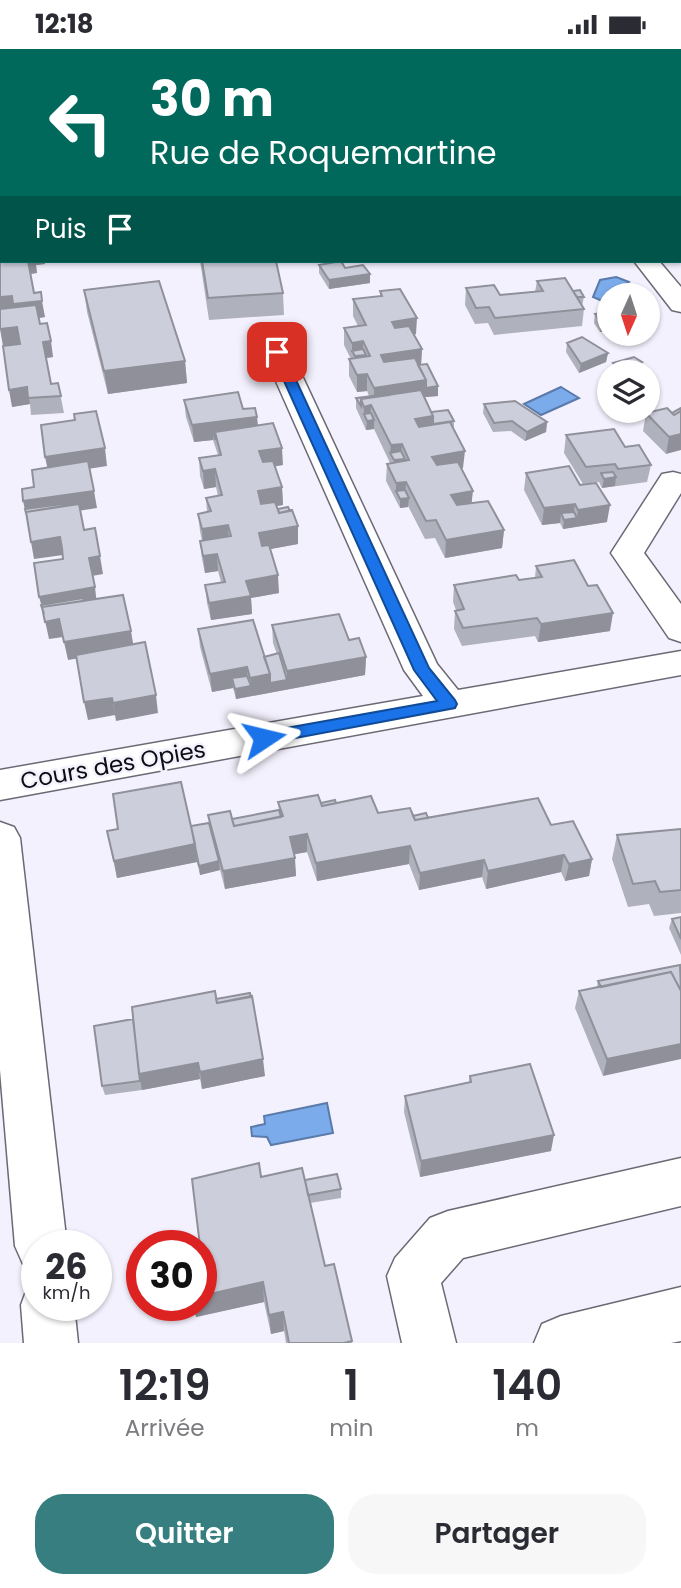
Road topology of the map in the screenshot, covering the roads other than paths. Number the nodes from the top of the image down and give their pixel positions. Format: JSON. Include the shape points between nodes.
{"nodes":[{"id":1,"x":648,"y":263,"type":"edge"},
{"id":2,"x":681,"y":304,"type":"edge"},
{"id":3,"x":277,"y":352,"type":"dead end"},
{"id":4,"x":673,"y":481,"type":"dead end"},
{"id":5,"x":681,"y":630,"type":"edge"},
{"id":6,"x":681,"y":663,"type":"edge"},
{"id":7,"x":449,"y":704,"type":"junction"},
{"id":8,"x":0,"y":785,"type":"edge"},
{"id":9,"x":0,"y":838,"type":"edge"},
{"id":10,"x":5,"y":933,"type":"edge"},
{"id":11,"x":681,"y":1182,"type":"edge"},
{"id":12,"x":39,"y":1230,"type":"edge"},
{"id":13,"x":681,"y":1314,"type":"edge"},
{"id":14,"x":49,"y":1321,"type":"edge"},
{"id":15,"x":51,"y":1343,"type":"edge"},
{"id":16,"x":429,"y":1343,"type":"edge"},
{"id":17,"x":561,"y":1343,"type":"edge"}],
"edges":[{"from":1,"to":2,"type":"street"},
{"from":3,"to":7,"type":"street","via":[[422,670]]},
{"from":4,"to":5,"type":"street","via":[[627,553]]},
{"from":6,"to":7,"type":"street","name":"Cours des Opies"},
{"from":7,"to":8,"type":"street","name":"Cours des Opies"},
{"from":9,"to":10,"type":"street"},
{"from":10,"to":12,"type":"street"},
{"from":11,"to":16,"type":"street","via":[[448,1236],[414,1276]]},
{"from":13,"to":17,"type":"street"},
{"from":14,"to":15,"type":"street"}]}
